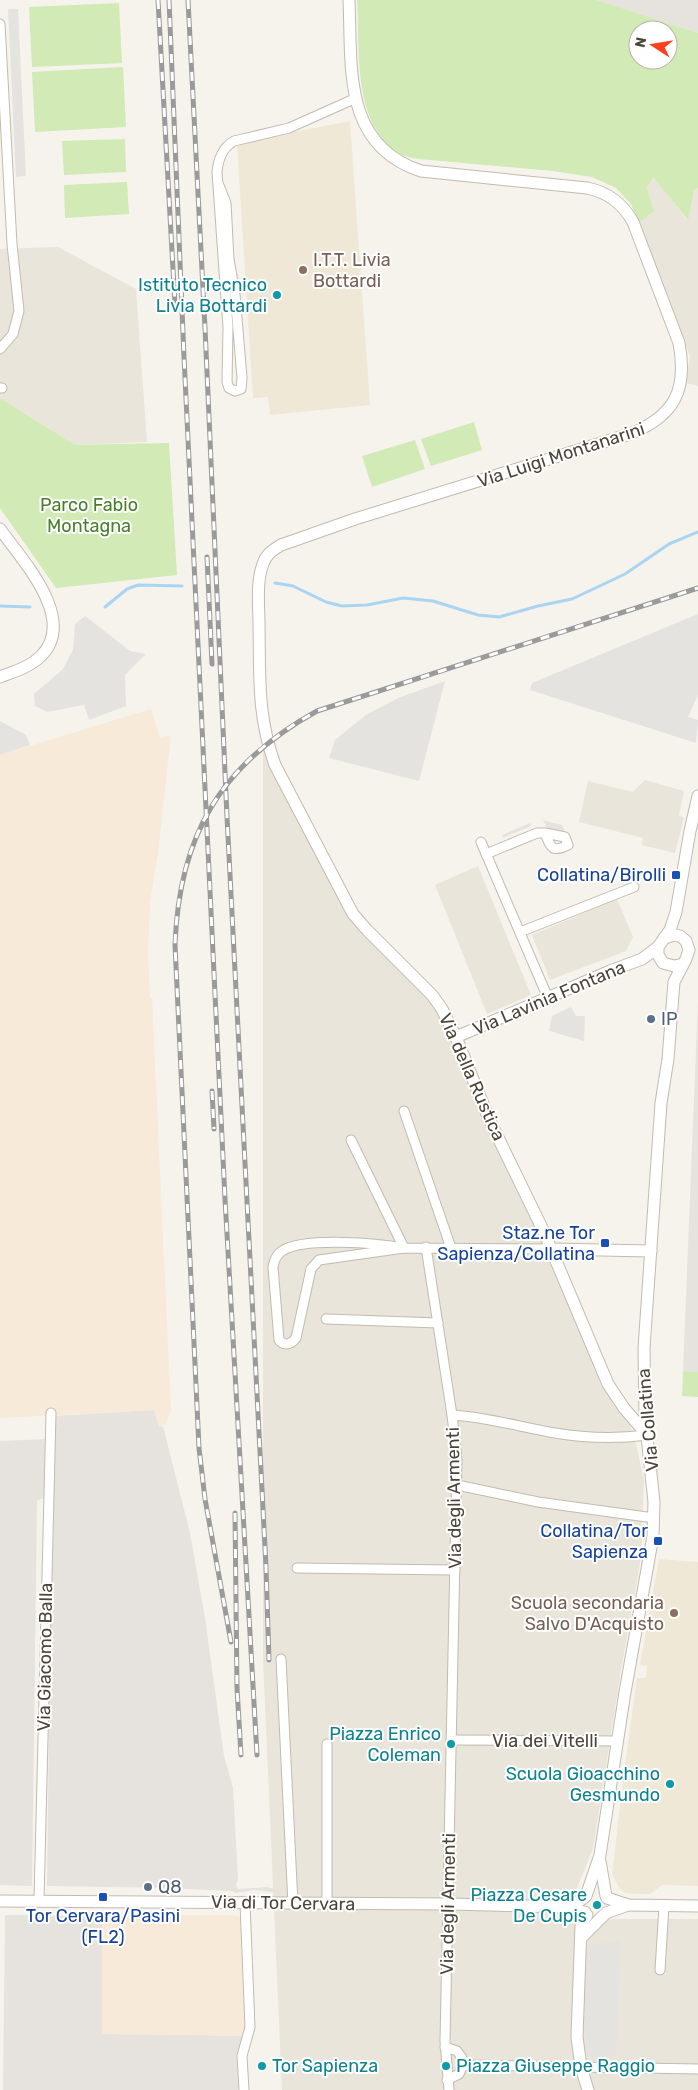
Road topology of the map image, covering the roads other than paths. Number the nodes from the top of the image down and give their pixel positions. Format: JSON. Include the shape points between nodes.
{"nodes":[{"id":1,"x":349,"y":0,"type":"edge"},
{"id":2,"x":0,"y":24,"type":"edge"},
{"id":3,"x":354,"y":99,"type":"junction"},
{"id":4,"x":218,"y":182,"type":"junction"},
{"id":5,"x":0,"y":348,"type":"edge"},
{"id":6,"x":0,"y":529,"type":"edge"},
{"id":7,"x":0,"y":677,"type":"edge"},
{"id":8,"x":266,"y":739,"type":"joint"},
{"id":9,"x":698,"y":796,"type":"edge"},
{"id":10,"x":694,"y":831,"type":"edge"},
{"id":11,"x":546,"y":833,"type":"dead end"},
{"id":12,"x":481,"y":842,"type":"dead end"},
{"id":13,"x":486,"y":854,"type":"junction"},
{"id":14,"x":634,"y":887,"type":"dead end"},
{"id":15,"x":676,"y":912,"type":"junction"},
{"id":16,"x":520,"y":932,"type":"junction"},
{"id":17,"x":680,"y":936,"type":"junction"},
{"id":18,"x":661,"y":942,"type":"junction"},
{"id":19,"x":642,"y":959,"type":"junction"},
{"id":20,"x":664,"y":963,"type":"junction"},
{"id":21,"x":682,"y":964,"type":"junction"},
{"id":22,"x":674,"y":982,"type":"junction"},
{"id":23,"x":548,"y":998,"type":"junction"},
{"id":24,"x":456,"y":1037,"type":"junction"},
{"id":25,"x":404,"y":1111,"type":"dead end"},
{"id":26,"x":351,"y":1140,"type":"dead end"},
{"id":27,"x":426,"y":1247,"type":"junction"},
{"id":28,"x":404,"y":1248,"type":"junction"},
{"id":29,"x":451,"y":1248,"type":"junction"},
{"id":30,"x":551,"y":1249,"type":"junction"},
{"id":31,"x":651,"y":1251,"type":"junction"},
{"id":32,"x":326,"y":1319,"type":"dead end"},
{"id":33,"x":438,"y":1323,"type":"junction"},
{"id":34,"x":51,"y":1413,"type":"dead end"},
{"id":35,"x":452,"y":1415,"type":"junction"},
{"id":36,"x":647,"y":1435,"type":"junction"},
{"id":37,"x":457,"y":1485,"type":"junction"},
{"id":38,"x":654,"y":1518,"type":"junction"},
{"id":39,"x":297,"y":1568,"type":"dead end"},
{"id":40,"x":455,"y":1570,"type":"junction"},
{"id":41,"x":281,"y":1659,"type":"dead end"},
{"id":42,"x":451,"y":1740,"type":"junction"},
{"id":43,"x":617,"y":1740,"type":"junction"},
{"id":44,"x":327,"y":1744,"type":"dead end"},
{"id":45,"x":600,"y":1855,"type":"junction"},
{"id":46,"x":586,"y":1897,"type":"junction"},
{"id":47,"x":607,"y":1897,"type":"junction"},
{"id":48,"x":0,"y":1901,"type":"edge"},
{"id":49,"x":39,"y":1901,"type":"junction"},
{"id":50,"x":245,"y":1903,"type":"junction"},
{"id":51,"x":293,"y":1904,"type":"junction"},
{"id":52,"x":327,"y":1904,"type":"junction"},
{"id":53,"x":449,"y":1904,"type":"junction"},
{"id":54,"x":628,"y":1905,"type":"junction"},
{"id":55,"x":664,"y":1906,"type":"junction"},
{"id":56,"x":698,"y":1906,"type":"edge"},
{"id":57,"x":566,"y":1907,"type":"junction"},
{"id":58,"x":586,"y":1914,"type":"junction"},
{"id":59,"x":603,"y":1916,"type":"junction"},
{"id":60,"x":581,"y":1938,"type":"junction"},
{"id":61,"x":660,"y":1970,"type":"dead end"},
{"id":62,"x":445,"y":2044,"type":"junction"},
{"id":63,"x":467,"y":2065,"type":"junction"},
{"id":64,"x":581,"y":2067,"type":"junction"},
{"id":65,"x":698,"y":2069,"type":"edge"},
{"id":66,"x":448,"y":2086,"type":"edge"},
{"id":67,"x":244,"y":2090,"type":"edge"},
{"id":68,"x":588,"y":2090,"type":"edge"}],
"edges":[{"from":1,"to":3,"type":"street","name":"Via Luigi Montanarini"},
{"from":2,"to":5,"type":"street","via":[[12,244],[19,311],[13,334]]},
{"from":3,"to":4,"type":"street","via":[[289,128],[231,142],[219,160]]},
{"from":3,"to":8,"type":"street","name":"Via Luigi Montanarini","via":[[373,138],[393,158],[409,167],[421,171],[588,188],[602,192],[620,204],[633,222],[676,333],[681,354],[680,379],[676,395],[665,414],[630,434],[355,519],[290,542],[269,553],[261,568],[259,590],[260,704]]},
{"from":4,"to":4,"type":"street","via":[[227,319],[227,382],[235,391],[241,389],[242,384],[235,294],[229,259],[226,203]]},
{"from":6,"to":7,"type":"street","via":[[47,598],[52,616],[47,648],[40,658]]},
{"from":8,"to":24,"type":"street","name":"Via della Rustica","via":[[275,765],[354,914],[432,995]]},
{"from":9,"to":10,"type":"street"},
{"from":10,"to":15,"type":"street"},
{"from":11,"to":13,"type":"street","via":[[537,833]]},
{"from":12,"to":13,"type":"street"},
{"from":13,"to":16,"type":"street"},
{"from":14,"to":16,"type":"street"},
{"from":15,"to":17,"type":"street"},
{"from":15,"to":18,"type":"street","via":[[670,930]]},
{"from":16,"to":23,"type":"street"},
{"from":17,"to":18,"type":"street","via":[[671,935]]},
{"from":17,"to":21,"type":"street","via":[[689,950]]},
{"from":18,"to":19,"type":"street","name":"Via Lavinia Fontana"},
{"from":18,"to":20,"type":"street","via":[[658,954]]},
{"from":19,"to":20,"type":"street","name":"Via Lavinia Fontana"},
{"from":19,"to":23,"type":"street","name":"Via Lavinia Fontana"},
{"from":20,"to":21,"type":"street"},
{"from":20,"to":22,"type":"street","name":"Via Collatina"},
{"from":21,"to":22,"type":"street","name":"Via Collatina"},
{"from":22,"to":31,"type":"street","name":"Via Collatina"},
{"from":23,"to":24,"type":"street","name":"Via Lavinia Fontana"},
{"from":24,"to":30,"type":"street","name":"Via della Rustica","via":[[489,1119]]},
{"from":25,"to":29,"type":"street"},
{"from":26,"to":28,"type":"street"},
{"from":27,"to":28,"type":"street"},
{"from":27,"to":29,"type":"street"},
{"from":27,"to":33,"type":"street","name":"Via degli Armenti"},
{"from":28,"to":28,"type":"street","via":[[368,1243],[326,1243],[292,1247],[280,1252],[273,1267],[279,1340],[288,1344],[296,1338],[310,1272],[317,1261]]},
{"from":29,"to":30,"type":"street"},
{"from":30,"to":31,"type":"street"},
{"from":30,"to":36,"type":"street","name":"Via della Rustica","via":[[608,1384]]},
{"from":31,"to":36,"type":"street","name":"Via Collatina","via":[[643,1370]]},
{"from":32,"to":33,"type":"street"},
{"from":33,"to":35,"type":"street","name":"Via degli Armenti"},
{"from":34,"to":49,"type":"street","name":"Via Giacomo Balla"},
{"from":35,"to":36,"type":"street","via":[[571,1435],[616,1438]]},
{"from":35,"to":37,"type":"street","name":"Via degli Armenti"},
{"from":36,"to":38,"type":"street","name":"Via Collatina"},
{"from":37,"to":38,"type":"street","via":[[538,1502]]},
{"from":37,"to":40,"type":"street","name":"Via degli Armenti"},
{"from":38,"to":43,"type":"street","name":"Via Collatina","via":[[649,1566]]},
{"from":39,"to":40,"type":"street"},
{"from":40,"to":42,"type":"street","name":"Via degli Armenti"},
{"from":41,"to":51,"type":"street"},
{"from":42,"to":43,"type":"street","name":"Via dei Vitelli"},
{"from":42,"to":53,"type":"street","name":"Via degli Armenti"},
{"from":43,"to":45,"type":"street","name":"Via Collatina"},
{"from":44,"to":52,"type":"street"},
{"from":45,"to":46,"type":"street"},
{"from":45,"to":47,"type":"street"},
{"from":46,"to":47,"type":"street","via":[[596,1892]]},
{"from":46,"to":57,"type":"street"},
{"from":46,"to":58,"type":"street","via":[[583,1906]]},
{"from":47,"to":54,"type":"street"},
{"from":47,"to":59,"type":"street","via":[[609,1906]]},
{"from":48,"to":49,"type":"street","name":"Via di Tor Cervara"},
{"from":49,"to":50,"type":"street","name":"Via di Tor Cervara"},
{"from":50,"to":51,"type":"street","name":"Via di Tor Cervara"},
{"from":50,"to":67,"type":"street","via":[[250,2027],[242,2056]]},
{"from":51,"to":52,"type":"street","name":"Via di Tor Cervara"},
{"from":52,"to":53,"type":"street","name":"Via di Tor Cervara"},
{"from":53,"to":57,"type":"street","name":"Via di Tor Cervara"},
{"from":53,"to":62,"type":"street","name":"Via degli Armenti"},
{"from":54,"to":55,"type":"street"},
{"from":54,"to":59,"type":"street"},
{"from":55,"to":56,"type":"street"},
{"from":55,"to":61,"type":"street"},
{"from":57,"to":58,"type":"street"},
{"from":58,"to":59,"type":"street","via":[[592,1918]]},
{"from":58,"to":60,"type":"street","via":[[581,1923]]},
{"from":59,"to":60,"type":"street"},
{"from":60,"to":64,"type":"street","via":[[576,2027]]},
{"from":62,"to":63,"type":"street","via":[[457,2051]]},
{"from":62,"to":66,"type":"street"},
{"from":63,"to":64,"type":"street"},
{"from":63,"to":66,"type":"street"},
{"from":64,"to":65,"type":"street"},
{"from":64,"to":68,"type":"street"}]}
